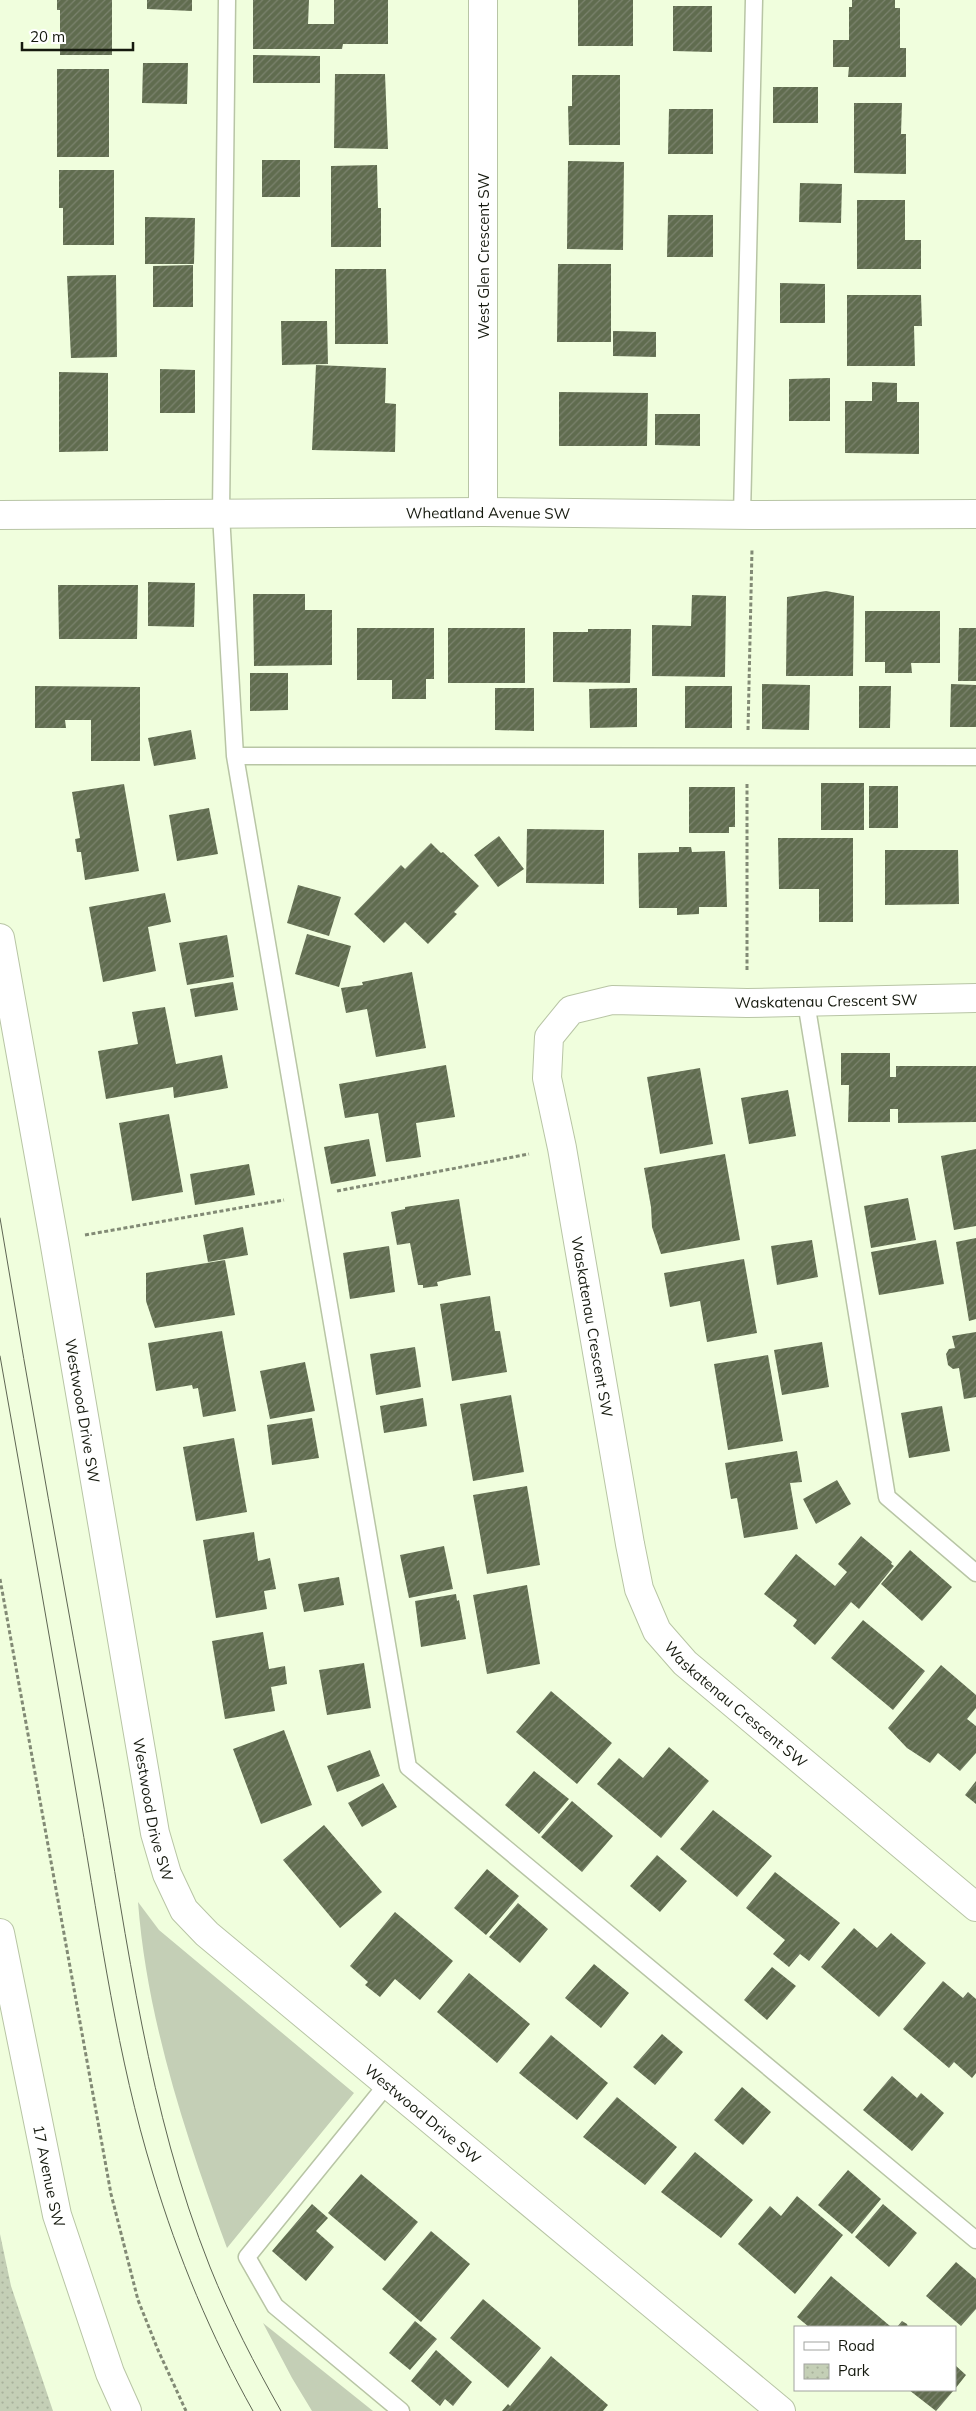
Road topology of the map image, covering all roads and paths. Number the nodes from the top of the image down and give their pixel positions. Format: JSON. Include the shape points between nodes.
{"nodes":[{"id":1,"x":227,"y":0,"type":"edge"},
{"id":2,"x":483,"y":0,"type":"edge"},
{"id":3,"x":754,"y":0,"type":"edge"},
{"id":4,"x":483,"y":512,"type":"junction"},
{"id":5,"x":221,"y":514,"type":"junction"},
{"id":6,"x":976,"y":514,"type":"edge"},
{"id":7,"x":0,"y":515,"type":"edge"},
{"id":8,"x":742,"y":515,"type":"junction"},
{"id":9,"x":235,"y":756,"type":"junction"},
{"id":10,"x":976,"y":757,"type":"edge"},
{"id":11,"x":0,"y":938,"type":"edge"},
{"id":12,"x":976,"y":998,"type":"edge"},
{"id":13,"x":806,"y":1002,"type":"junction"},
{"id":14,"x":976,"y":1573,"type":"edge"},
{"id":15,"x":0,"y":1579,"type":"edge"},
{"id":16,"x":976,"y":1907,"type":"edge"},
{"id":17,"x":0,"y":1933,"type":"edge"},
{"id":18,"x":388,"y":2083,"type":"junction"},
{"id":19,"x":976,"y":2240,"type":"edge"},
{"id":20,"x":127,"y":2411,"type":"edge"},
{"id":21,"x":186,"y":2411,"type":"edge"},
{"id":22,"x":401,"y":2411,"type":"edge"},
{"id":23,"x":781,"y":2411,"type":"edge"}],
"edges":[{"from":1,"to":5,"type":"lane"},
{"from":2,"to":4,"type":"street","name":"West Glen Crescent SW"},
{"from":3,"to":8,"type":"lane"},
{"from":4,"to":5,"type":"street","name":"Wheatland Avenue SW"},
{"from":4,"to":8,"type":"street","name":"Wheatland Avenue SW"},
{"from":5,"to":7,"type":"street","name":"Wheatland Avenue SW"},
{"from":5,"to":9,"type":"lane"},
{"from":6,"to":8,"type":"street","name":"Wheatland Avenue SW"},
{"from":9,"to":10,"type":"lane"},
{"from":9,"to":19,"type":"lane","via":[[408,1767]]},
{"from":11,"to":18,"type":"street","name":"Westwood Drive SW","via":[[154,1824],[167,1874],[184,1910],[207,1934]]},
{"from":12,"to":13,"type":"street","name":"Waskatenau Crescent SW"},
{"from":13,"to":14,"type":"lane","via":[[886,1497]]},
{"from":13,"to":16,"type":"street","name":"Waskatenau Crescent SW","via":[[612,1000],[571,1010],[549,1037],[547,1078],[630,1544],[639,1589],[657,1631],[685,1663]]},
{"from":15,"to":21,"type":"path","via":[[111,2194],[138,2300]]},
{"from":17,"to":20,"type":"street","name":"17 Avenue SW","via":[[57,2215],[110,2373]]},
{"from":18,"to":22,"type":"lane","via":[[247,2257],[275,2306]]},
{"from":18,"to":23,"type":"street","name":"Westwood Drive SW"}]}
